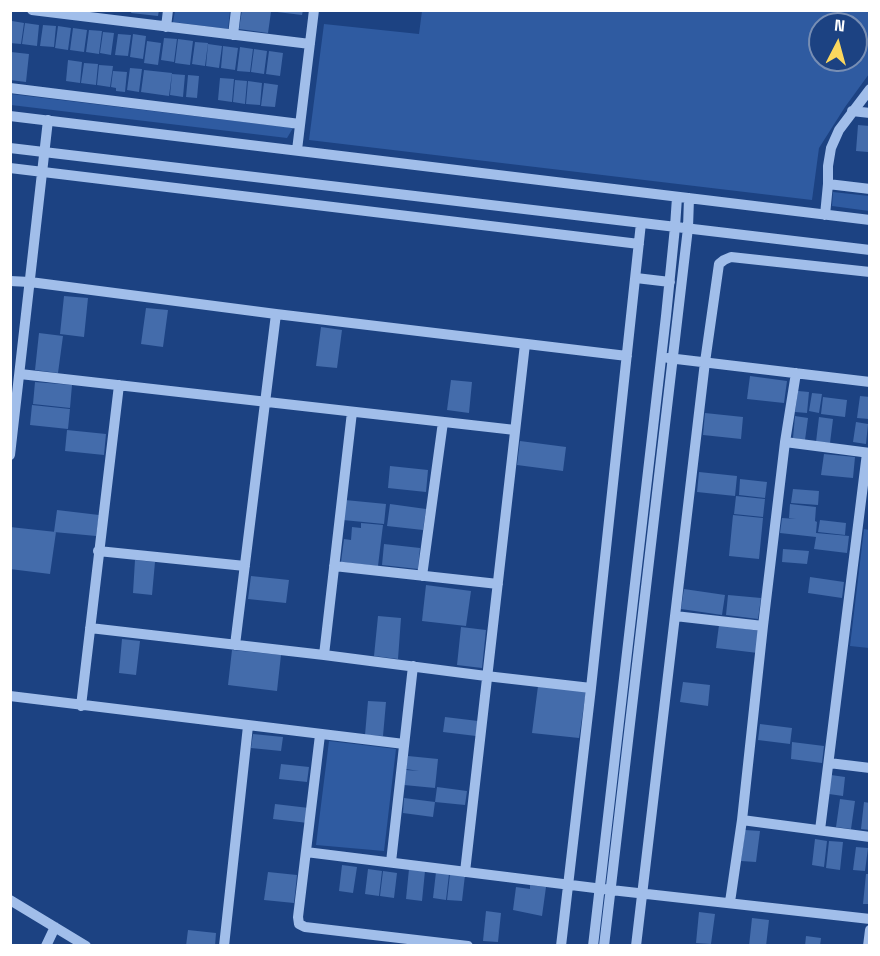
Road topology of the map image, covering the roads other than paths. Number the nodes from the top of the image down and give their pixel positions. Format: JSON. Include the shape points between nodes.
{"nodes":[{"id":1,"x":32,"y":10,"type":"edge"},
{"id":2,"x":168,"y":10,"type":"edge"},
{"id":3,"x":236,"y":10,"type":"edge"},
{"id":4,"x":314,"y":10,"type":"edge"},
{"id":5,"x":166,"y":27,"type":"junction"},
{"id":6,"x":233,"y":34,"type":"junction"},
{"id":7,"x":310,"y":44,"type":"junction"},
{"id":8,"x":10,"y":88,"type":"edge"},
{"id":9,"x":870,"y":89,"type":"edge"},
{"id":10,"x":852,"y":111,"type":"junction"},
{"id":11,"x":870,"y":113,"type":"edge"},
{"id":12,"x":10,"y":116,"type":"edge"},
{"id":13,"x":48,"y":120,"type":"junction"},
{"id":14,"x":300,"y":124,"type":"junction"},
{"id":15,"x":10,"y":147,"type":"edge"},
{"id":16,"x":297,"y":150,"type":"junction"},
{"id":17,"x":44,"y":152,"type":"junction"},
{"id":18,"x":10,"y":168,"type":"edge"},
{"id":19,"x":42,"y":172,"type":"junction"},
{"id":20,"x":828,"y":184,"type":"junction"},
{"id":21,"x":870,"y":189,"type":"edge"},
{"id":22,"x":677,"y":197,"type":"junction"},
{"id":23,"x":689,"y":198,"type":"junction"},
{"id":24,"x":825,"y":215,"type":"junction"},
{"id":25,"x":870,"y":220,"type":"edge"},
{"id":26,"x":641,"y":223,"type":"junction"},
{"id":27,"x":675,"y":227,"type":"junction"},
{"id":28,"x":688,"y":228,"type":"junction"},
{"id":29,"x":639,"y":244,"type":"junction"},
{"id":30,"x":870,"y":250,"type":"edge"},
{"id":31,"x":870,"y":272,"type":"edge"},
{"id":32,"x":636,"y":278,"type":"junction"},
{"id":33,"x":10,"y":281,"type":"edge"},
{"id":34,"x":30,"y":282,"type":"junction"},
{"id":35,"x":670,"y":282,"type":"junction"},
{"id":36,"x":276,"y":314,"type":"junction"},
{"id":37,"x":525,"y":344,"type":"junction"},
{"id":38,"x":627,"y":356,"type":"junction"},
{"id":39,"x":667,"y":358,"type":"junction"},
{"id":40,"x":705,"y":362,"type":"junction"},
{"id":41,"x":796,"y":373,"type":"junction"},
{"id":42,"x":20,"y":374,"type":"junction"},
{"id":43,"x":870,"y":382,"type":"edge"},
{"id":44,"x":119,"y":385,"type":"junction"},
{"id":45,"x":266,"y":402,"type":"junction"},
{"id":46,"x":352,"y":412,"type":"junction"},
{"id":47,"x":443,"y":422,"type":"junction"},
{"id":48,"x":515,"y":430,"type":"junction"},
{"id":49,"x":785,"y":442,"type":"junction"},
{"id":50,"x":868,"y":453,"type":"edge"},
{"id":51,"x":10,"y":455,"type":"edge"},
{"id":52,"x":864,"y":521,"type":"edge"},
{"id":53,"x":98,"y":551,"type":"junction"},
{"id":54,"x":245,"y":566,"type":"junction"},
{"id":55,"x":334,"y":566,"type":"junction"},
{"id":56,"x":422,"y":576,"type":"junction"},
{"id":57,"x":498,"y":584,"type":"junction"},
{"id":58,"x":675,"y":616,"type":"junction"},
{"id":59,"x":763,"y":626,"type":"junction"},
{"id":60,"x":90,"y":628,"type":"junction"},
{"id":61,"x":235,"y":645,"type":"junction"},
{"id":62,"x":324,"y":655,"type":"junction"},
{"id":63,"x":413,"y":666,"type":"junction"},
{"id":64,"x":486,"y":676,"type":"junction"},
{"id":65,"x":591,"y":688,"type":"junction"},
{"id":66,"x":10,"y":696,"type":"edge"},
{"id":67,"x":81,"y":705,"type":"junction"},
{"id":68,"x":248,"y":726,"type":"junction"},
{"id":69,"x":320,"y":735,"type":"junction"},
{"id":70,"x":404,"y":744,"type":"junction"},
{"id":71,"x":829,"y":763,"type":"junction"},
{"id":72,"x":870,"y":768,"type":"edge"},
{"id":73,"x":742,"y":820,"type":"junction"},
{"id":74,"x":820,"y":830,"type":"junction"},
{"id":75,"x":870,"y":837,"type":"edge"},
{"id":76,"x":306,"y":852,"type":"junction"},
{"id":77,"x":391,"y":862,"type":"junction"},
{"id":78,"x":465,"y":872,"type":"junction"},
{"id":79,"x":569,"y":885,"type":"junction"},
{"id":80,"x":605,"y":889,"type":"junction"},
{"id":81,"x":642,"y":893,"type":"junction"},
{"id":82,"x":10,"y":900,"type":"edge"},
{"id":83,"x":730,"y":902,"type":"junction"},
{"id":84,"x":870,"y":920,"type":"edge"},
{"id":85,"x":55,"y":927,"type":"junction"},
{"id":86,"x":870,"y":930,"type":"edge"},
{"id":87,"x":396,"y":941,"type":"edge"},
{"id":88,"x":46,"y":945,"type":"edge"},
{"id":89,"x":86,"y":945,"type":"edge"},
{"id":90,"x":224,"y":945,"type":"edge"},
{"id":91,"x":468,"y":945,"type":"edge"},
{"id":92,"x":561,"y":945,"type":"edge"},
{"id":93,"x":593,"y":945,"type":"edge"},
{"id":94,"x":604,"y":945,"type":"edge"},
{"id":95,"x":636,"y":945,"type":"edge"},
{"id":96,"x":868,"y":945,"type":"edge"}],
"edges":[{"from":1,"to":5,"type":"street"},
{"from":2,"to":5,"type":"street"},
{"from":3,"to":6,"type":"street"},
{"from":4,"to":7,"type":"street"},
{"from":5,"to":6,"type":"street"},
{"from":6,"to":7,"type":"street"},
{"from":7,"to":14,"type":"street"},
{"from":8,"to":14,"type":"street"},
{"from":9,"to":10,"type":"street"},
{"from":10,"to":11,"type":"street"},
{"from":10,"to":20,"type":"street","via":[[831,148]]},
{"from":12,"to":13,"type":"street"},
{"from":13,"to":16,"type":"street"},
{"from":13,"to":17,"type":"street"},
{"from":14,"to":16,"type":"street"},
{"from":15,"to":17,"type":"street"},
{"from":16,"to":22,"type":"street"},
{"from":17,"to":19,"type":"street"},
{"from":17,"to":26,"type":"street"},
{"from":18,"to":19,"type":"street"},
{"from":19,"to":29,"type":"street"},
{"from":19,"to":34,"type":"street"},
{"from":20,"to":21,"type":"street"},
{"from":20,"to":24,"type":"street"},
{"from":22,"to":23,"type":"street"},
{"from":22,"to":27,"type":"street"},
{"from":23,"to":24,"type":"street"},
{"from":23,"to":28,"type":"street"},
{"from":24,"to":25,"type":"street"},
{"from":26,"to":27,"type":"street"},
{"from":26,"to":29,"type":"street"},
{"from":27,"to":28,"type":"street"},
{"from":27,"to":35,"type":"street"},
{"from":28,"to":30,"type":"street"},
{"from":28,"to":39,"type":"street"},
{"from":29,"to":32,"type":"street"},
{"from":31,"to":40,"type":"street","via":[[731,257],[724,260],[717,273]]},
{"from":32,"to":35,"type":"street"},
{"from":32,"to":38,"type":"street"},
{"from":33,"to":34,"type":"street"},
{"from":34,"to":36,"type":"street"},
{"from":34,"to":42,"type":"street"},
{"from":35,"to":39,"type":"street"},
{"from":36,"to":37,"type":"street"},
{"from":36,"to":45,"type":"street"},
{"from":37,"to":38,"type":"street"},
{"from":37,"to":48,"type":"street"},
{"from":38,"to":65,"type":"street"},
{"from":39,"to":40,"type":"street"},
{"from":39,"to":80,"type":"street"},
{"from":40,"to":41,"type":"street"},
{"from":40,"to":58,"type":"street"},
{"from":41,"to":43,"type":"street"},
{"from":41,"to":49,"type":"street"},
{"from":42,"to":44,"type":"street"},
{"from":42,"to":51,"type":"street"},
{"from":44,"to":45,"type":"street"},
{"from":44,"to":53,"type":"street"},
{"from":45,"to":46,"type":"street"},
{"from":45,"to":54,"type":"street"},
{"from":46,"to":47,"type":"street"},
{"from":46,"to":55,"type":"street"},
{"from":47,"to":48,"type":"street"},
{"from":47,"to":56,"type":"street"},
{"from":48,"to":57,"type":"street"},
{"from":49,"to":50,"type":"street"},
{"from":49,"to":59,"type":"street"},
{"from":50,"to":52,"type":"street"},
{"from":52,"to":71,"type":"street"},
{"from":53,"to":54,"type":"street"},
{"from":53,"to":60,"type":"street"},
{"from":54,"to":61,"type":"street"},
{"from":55,"to":56,"type":"street"},
{"from":55,"to":62,"type":"street"},
{"from":56,"to":57,"type":"street"},
{"from":57,"to":64,"type":"street"},
{"from":58,"to":59,"type":"street"},
{"from":58,"to":81,"type":"street"},
{"from":59,"to":73,"type":"street"},
{"from":60,"to":61,"type":"street"},
{"from":60,"to":67,"type":"street"},
{"from":61,"to":62,"type":"street"},
{"from":62,"to":63,"type":"street"},
{"from":63,"to":64,"type":"street"},
{"from":63,"to":70,"type":"street"},
{"from":64,"to":65,"type":"street"},
{"from":64,"to":78,"type":"street"},
{"from":65,"to":79,"type":"street"},
{"from":66,"to":67,"type":"street"},
{"from":67,"to":68,"type":"street"},
{"from":68,"to":69,"type":"street"},
{"from":68,"to":90,"type":"street"},
{"from":69,"to":70,"type":"street"},
{"from":69,"to":76,"type":"street"},
{"from":70,"to":77,"type":"street"},
{"from":71,"to":72,"type":"street"},
{"from":71,"to":74,"type":"street"},
{"from":73,"to":74,"type":"street"},
{"from":73,"to":83,"type":"street"},
{"from":74,"to":75,"type":"street"},
{"from":76,"to":77,"type":"street"},
{"from":76,"to":87,"type":"street","via":[[299,924]]},
{"from":77,"to":78,"type":"street"},
{"from":78,"to":79,"type":"street"},
{"from":79,"to":80,"type":"street"},
{"from":79,"to":92,"type":"street"},
{"from":80,"to":81,"type":"street"},
{"from":80,"to":93,"type":"street"},
{"from":80,"to":94,"type":"street"},
{"from":81,"to":83,"type":"street"},
{"from":81,"to":95,"type":"street"},
{"from":82,"to":85,"type":"street"},
{"from":83,"to":84,"type":"street"},
{"from":85,"to":88,"type":"street"},
{"from":85,"to":89,"type":"street"},
{"from":86,"to":96,"type":"street"},
{"from":87,"to":91,"type":"street"}]}
